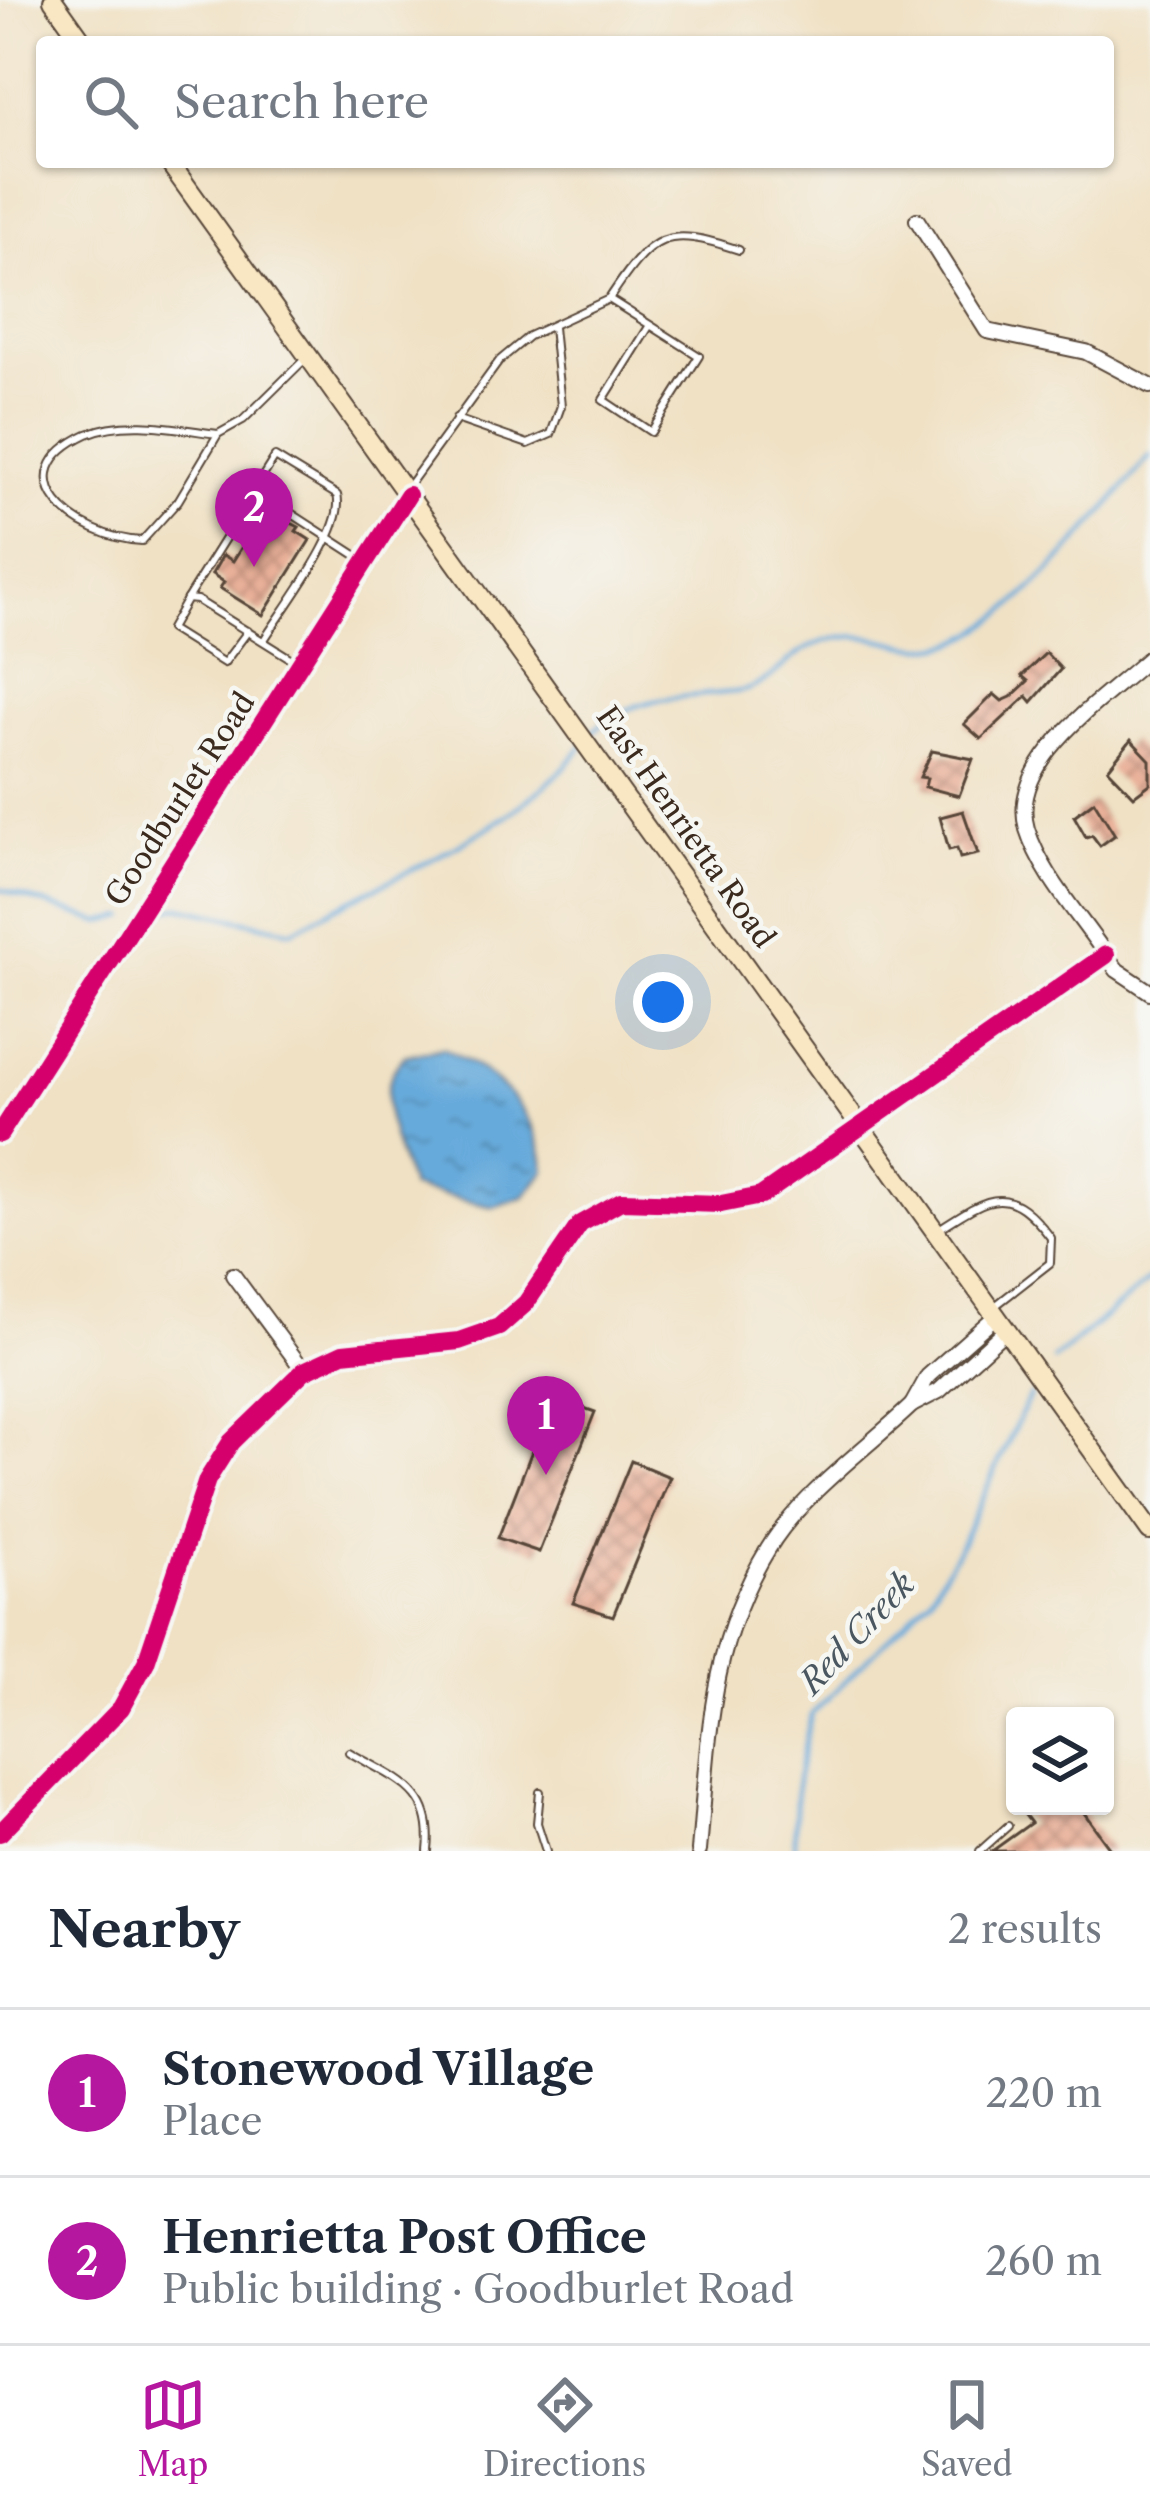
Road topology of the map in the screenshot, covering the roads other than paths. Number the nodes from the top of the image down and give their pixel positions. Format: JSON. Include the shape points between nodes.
{"nodes":[{"id":1,"x":53,"y":0,"type":"edge"},
{"id":2,"x":79,"y":36,"type":"edge"},
{"id":3,"x":173,"y":168,"type":"edge"},
{"id":4,"x":917,"y":220,"type":"dead end"},
{"id":5,"x":740,"y":250,"type":"dead end"},
{"id":6,"x":609,"y":298,"type":"junction"},
{"id":7,"x":650,"y":325,"type":"junction"},
{"id":8,"x":553,"y":326,"type":"junction"},
{"id":9,"x":308,"y":356,"type":"junction"},
{"id":10,"x":1150,"y":386,"type":"edge"},
{"id":11,"x":456,"y":418,"type":"junction"},
{"id":12,"x":218,"y":434,"type":"junction"},
{"id":13,"x":407,"y":493,"type":"junction"},
{"id":14,"x":239,"y":516,"type":"dead end"},
{"id":15,"x":332,"y":536,"type":"junction"},
{"id":16,"x":367,"y":563,"type":"junction"},
{"id":17,"x":187,"y":599,"type":"junction"},
{"id":18,"x":248,"y":631,"type":"junction"},
{"id":19,"x":264,"y":640,"type":"junction"},
{"id":20,"x":1150,"y":657,"type":"edge"},
{"id":21,"x":301,"y":665,"type":"junction"},
{"id":22,"x":1106,"y":955,"type":"junction"},
{"id":23,"x":1150,"y":992,"type":"edge"},
{"id":24,"x":862,"y":1127,"type":"junction"},
{"id":25,"x":0,"y":1134,"type":"edge"},
{"id":26,"x":936,"y":1231,"type":"junction"},
{"id":27,"x":233,"y":1275,"type":"dead end"},
{"id":28,"x":998,"y":1318,"type":"junction"},
{"id":29,"x":304,"y":1371,"type":"junction"},
{"id":30,"x":1150,"y":1531,"type":"edge"},
{"id":31,"x":349,"y":1752,"type":"dead end"},
{"id":32,"x":540,"y":1792,"type":"dead end"},
{"id":33,"x":1007,"y":1826,"type":"dead end"},
{"id":34,"x":0,"y":1833,"type":"edge"},
{"id":35,"x":428,"y":1851,"type":"edge"},
{"id":36,"x":546,"y":1851,"type":"edge"},
{"id":37,"x":699,"y":1851,"type":"edge"},
{"id":38,"x":980,"y":1851,"type":"edge"}],
"edges":[{"from":1,"to":2,"type":"main road"},
{"from":3,"to":9,"type":"main road","name":"East Henrietta Road"},
{"from":4,"to":10,"type":"street","via":[[987,332],[1086,352]]},
{"from":5,"to":6,"type":"lane","via":[[692,234],[668,238],[646,249]]},
{"from":6,"to":7,"type":"lane"},
{"from":6,"to":8,"type":"lane"},
{"from":7,"to":7,"type":"lane","via":[[699,356],[651,432],[603,400]]},
{"from":8,"to":11,"type":"lane","via":[[500,360]]},
{"from":8,"to":11,"type":"lane","via":[[561,406],[551,434],[528,443]]},
{"from":9,"to":12,"type":"lane"},
{"from":9,"to":13,"type":"main road","name":"East Henrietta Road"},
{"from":11,"to":13,"type":"lane"},
{"from":12,"to":12,"type":"lane","via":[[178,501],[142,541],[89,531],[65,518],[49,494],[47,470],[59,451],[88,434],[116,426]]},
{"from":13,"to":16,"type":"street","name":"Goodburlet Road"},
{"from":13,"to":24,"type":"main road","name":"East Henrietta Road"},
{"from":14,"to":17,"type":"lane"},
{"from":15,"to":15,"type":"lane","via":[[338,495],[274,457],[256,487]]},
{"from":15,"to":16,"type":"lane"},
{"from":15,"to":19,"type":"lane"},
{"from":16,"to":21,"type":"street","name":"Goodburlet Road"},
{"from":17,"to":18,"type":"lane"},
{"from":17,"to":18,"type":"lane","via":[[170,629],[224,663]]},
{"from":18,"to":19,"type":"lane"},
{"from":19,"to":21,"type":"lane"},
{"from":20,"to":22,"type":"street","via":[[1045,757],[1024,811],[1036,849]]},
{"from":21,"to":25,"type":"street","name":"Goodburlet Road"},
{"from":22,"to":23,"type":"street"},
{"from":22,"to":24,"type":"street"},
{"from":24,"to":26,"type":"main road","name":"East Henrietta Road"},
{"from":24,"to":29,"type":"street","via":[[761,1196],[721,1204],[638,1198],[601,1209],[566,1239],[526,1303],[480,1336],[343,1354]]},
{"from":26,"to":28,"type":"main road","name":"East Henrietta Road"},
{"from":26,"to":28,"type":"lane","via":[[999,1198],[1020,1206],[1051,1238],[1050,1262]]},
{"from":27,"to":29,"type":"street"},
{"from":28,"to":30,"type":"main road","name":"East Henrietta Road"},
{"from":28,"to":37,"type":"street","via":[[939,1391],[912,1406],[769,1546],[711,1694]]},
{"from":29,"to":34,"type":"street","via":[[231,1442],[207,1480],[128,1697]]},
{"from":31,"to":35,"type":"lane","via":[[419,1794]]},
{"from":32,"to":36,"type":"lane","via":[[537,1823]]},
{"from":33,"to":38,"type":"lane"}]}
